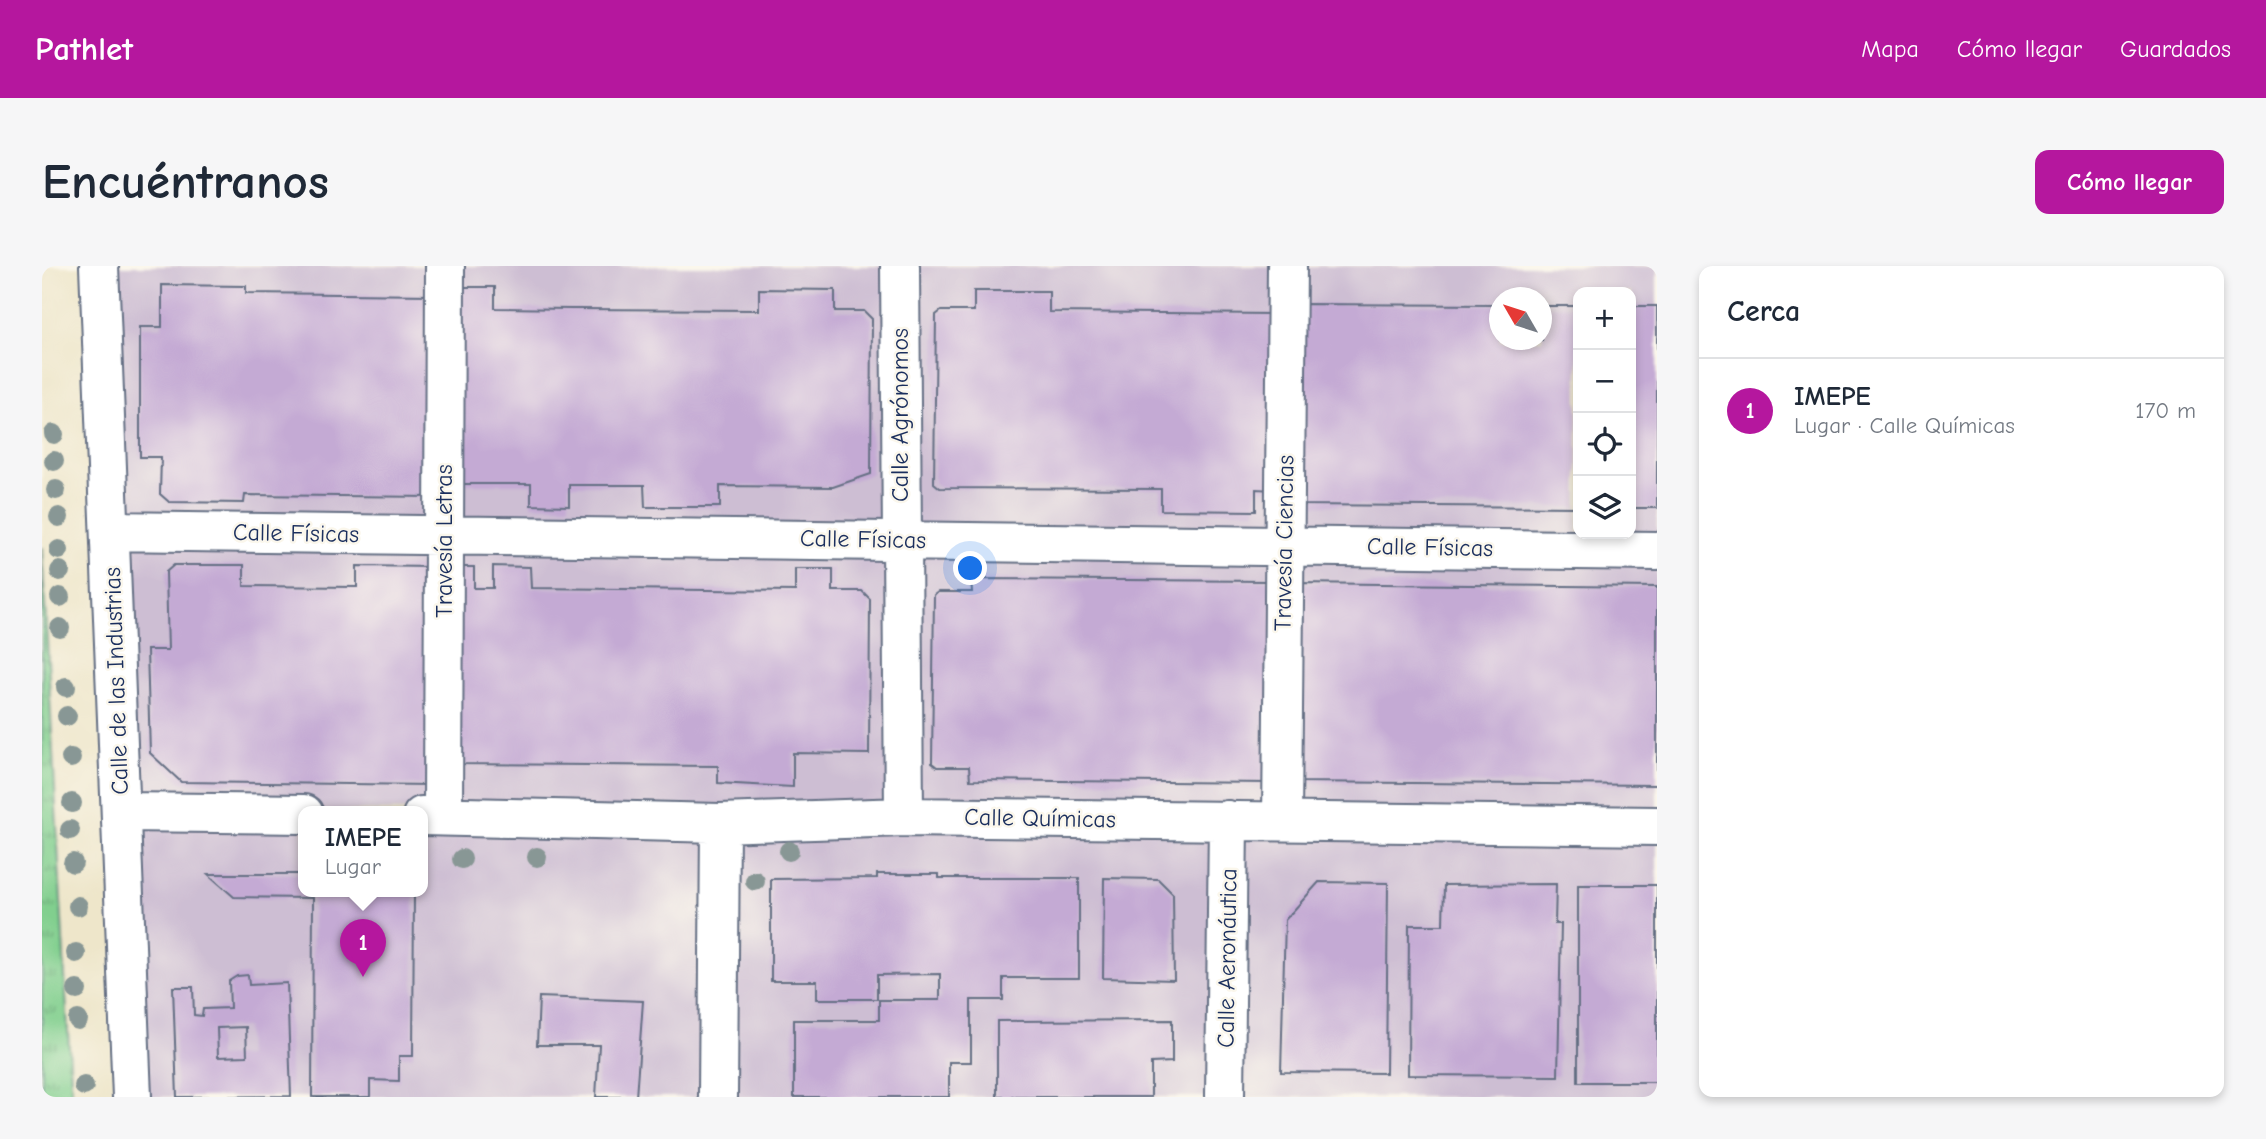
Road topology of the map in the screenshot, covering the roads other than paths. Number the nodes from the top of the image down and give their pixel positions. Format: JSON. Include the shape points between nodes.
{"nodes":[{"id":1,"x":99,"y":266,"type":"edge"},
{"id":2,"x":445,"y":266,"type":"edge"},
{"id":3,"x":900,"y":266,"type":"edge"},
{"id":4,"x":1287,"y":266,"type":"edge"},
{"id":5,"x":110,"y":531,"type":"junction"},
{"id":6,"x":444,"y":534,"type":"junction"},
{"id":7,"x":901,"y":540,"type":"junction"},
{"id":8,"x":1284,"y":545,"type":"junction"},
{"id":9,"x":1657,"y":551,"type":"edge"},
{"id":10,"x":121,"y":812,"type":"junction"},
{"id":11,"x":298,"y":814,"type":"edge"},
{"id":12,"x":433,"y":816,"type":"edge"},
{"id":13,"x":904,"y":817,"type":"junction"},
{"id":14,"x":1228,"y":820,"type":"junction"},
{"id":15,"x":1282,"y":821,"type":"junction"},
{"id":16,"x":720,"y":822,"type":"junction"},
{"id":17,"x":1657,"y":826,"type":"edge"},
{"id":18,"x":132,"y":1097,"type":"edge"},
{"id":19,"x":718,"y":1097,"type":"edge"},
{"id":20,"x":1225,"y":1097,"type":"edge"}],
"edges":[{"from":1,"to":5,"type":"street","name":"Calle de las Industrias"},
{"from":2,"to":6,"type":"street","name":"Travesía Letras"},
{"from":3,"to":7,"type":"street","name":"Calle Agrónomos"},
{"from":4,"to":8,"type":"street","name":"Travesía Ciencias"},
{"from":5,"to":6,"type":"street","name":"Calle Físicas"},
{"from":5,"to":10,"type":"street","name":"Calle de las Industrias"},
{"from":6,"to":7,"type":"street","name":"Calle Físicas"},
{"from":6,"to":12,"type":"street","name":"Travesía Letras"},
{"from":7,"to":8,"type":"street","name":"Calle Físicas"},
{"from":7,"to":13,"type":"street","name":"Calle Agrónomos"},
{"from":8,"to":9,"type":"street","name":"Calle Físicas"},
{"from":8,"to":15,"type":"street","name":"Travesía Ciencias"},
{"from":10,"to":11,"type":"street"},
{"from":10,"to":18,"type":"street","name":"Calle de las Industrias"},
{"from":12,"to":16,"type":"street","name":"Calle Químicas"},
{"from":13,"to":14,"type":"street","name":"Calle Químicas"},
{"from":13,"to":16,"type":"street","name":"Calle Químicas"},
{"from":14,"to":15,"type":"street","name":"Calle Químicas"},
{"from":14,"to":20,"type":"street","name":"Calle Aeronáutica"},
{"from":15,"to":17,"type":"street","name":"Calle Químicas"},
{"from":16,"to":19,"type":"street"}]}
